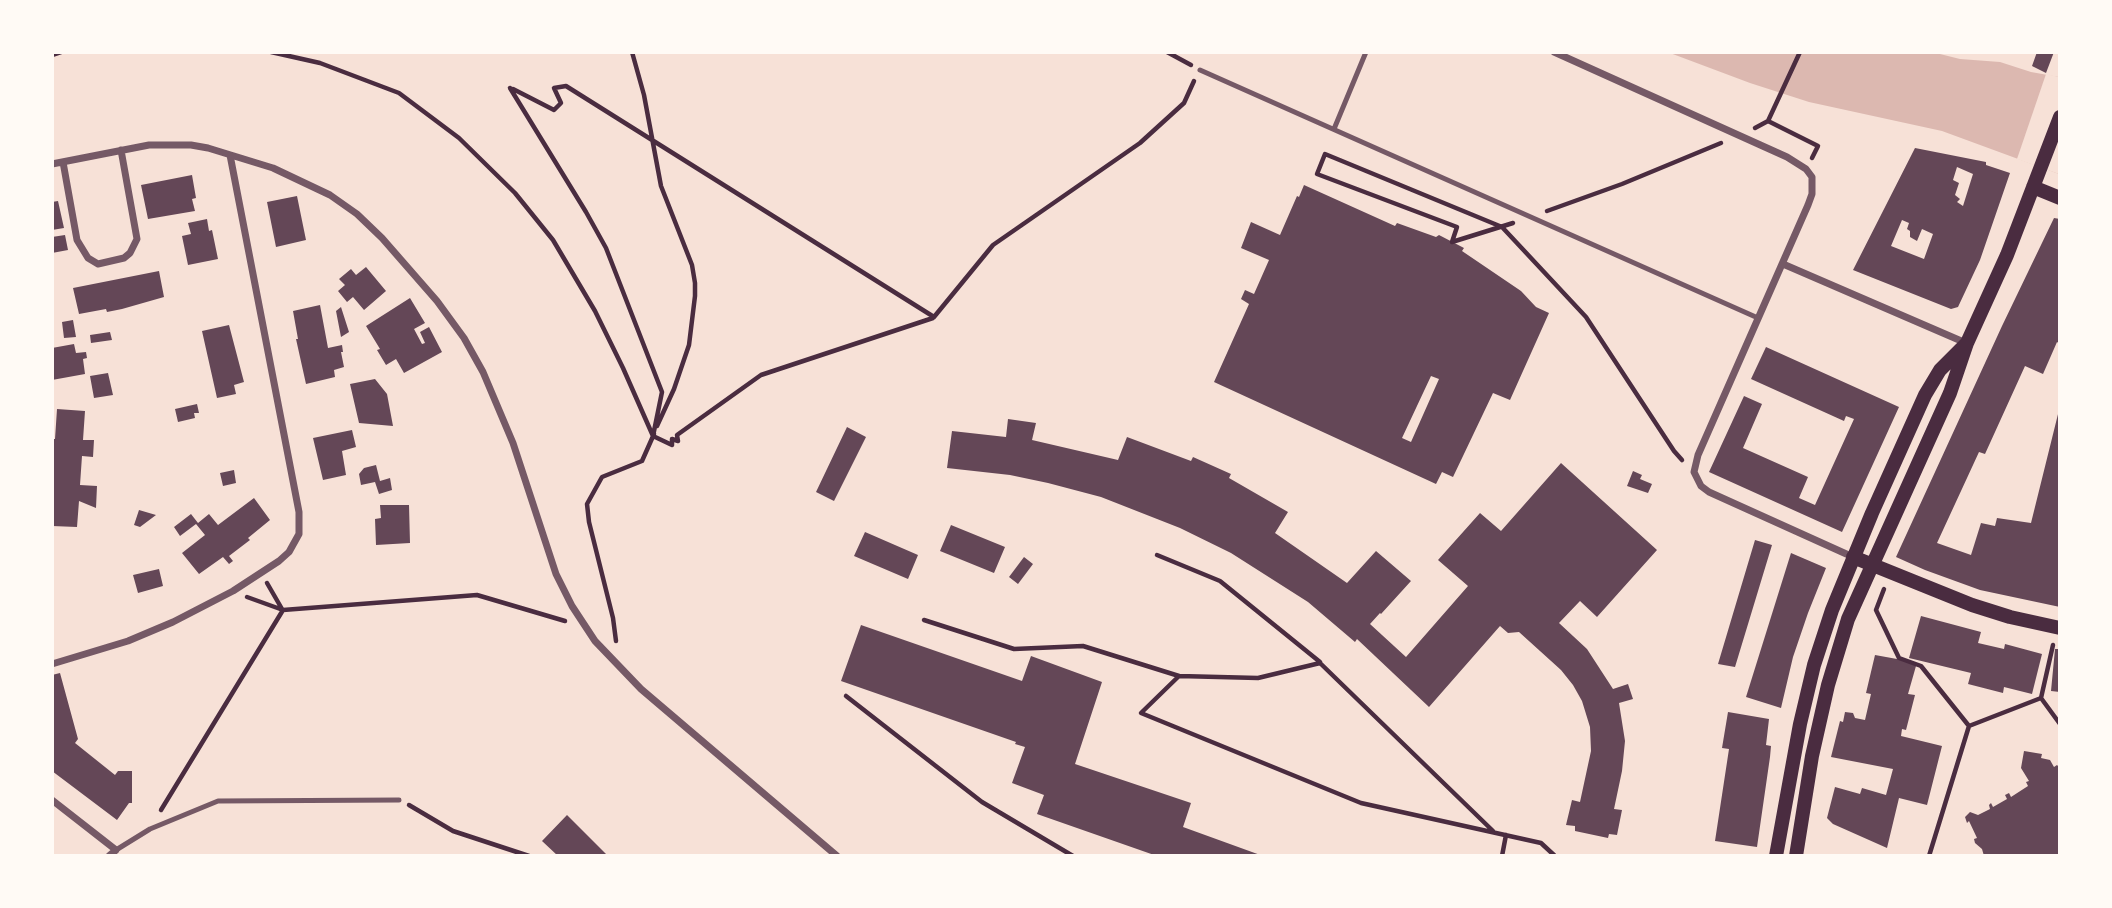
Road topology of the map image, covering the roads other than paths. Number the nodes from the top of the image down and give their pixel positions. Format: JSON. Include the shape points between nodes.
{"nodes":[{"id":1,"x":1366,"y":52,"type":"edge"},
{"id":2,"x":1554,"y":52,"type":"edge"},
{"id":3,"x":1200,"y":70,"type":"road end"},
{"id":4,"x":2060,"y":117,"type":"edge"},
{"id":5,"x":1334,"y":129,"type":"junction"},
{"id":6,"x":121,"y":150,"type":"junction"},
{"id":7,"x":230,"y":155,"type":"junction"},
{"id":8,"x":63,"y":162,"type":"junction"},
{"id":9,"x":52,"y":164,"type":"edge"},
{"id":10,"x":2033,"y":187,"type":"junction"},
{"id":11,"x":2060,"y":198,"type":"edge"},
{"id":12,"x":1783,"y":264,"type":"junction"},
{"id":13,"x":1758,"y":318,"type":"junction"},
{"id":14,"x":1966,"y":343,"type":"junction"},
{"id":15,"x":1853,"y":557,"type":"junction"},
{"id":16,"x":1872,"y":565,"type":"junction"},
{"id":17,"x":2059,"y":627,"type":"edge"},
{"id":18,"x":52,"y":664,"type":"edge"},
{"id":19,"x":52,"y":800,"type":"edge"},
{"id":20,"x":399,"y":800,"type":"road end"},
{"id":21,"x":113,"y":853,"type":"edge"},
{"id":22,"x":837,"y":856,"type":"edge"},
{"id":23,"x":1776,"y":856,"type":"edge"},
{"id":24,"x":1796,"y":856,"type":"edge"}],
"edges":[{"from":1,"to":5,"type":"lane"},
{"from":2,"to":12,"type":"street","via":[[1806,169],[1812,177],[1812,194]]},
{"from":3,"to":5,"type":"lane"},
{"from":4,"to":10,"type":"main road"},
{"from":5,"to":13,"type":"lane"},
{"from":6,"to":7,"type":"street","via":[[178,144]]},
{"from":6,"to":8,"type":"street"},
{"from":6,"to":8,"type":"street","via":[[137,239],[124,258],[98,264],[88,258],[77,240]]},
{"from":7,"to":18,"type":"street","via":[[299,534],[289,552],[233,591],[128,641]]},
{"from":7,"to":22,"type":"street","via":[[330,195],[382,238],[437,301],[472,352],[505,421],[556,574],[584,626],[641,689]]},
{"from":8,"to":9,"type":"street"},
{"from":10,"to":11,"type":"main road"},
{"from":10,"to":14,"type":"main road"},
{"from":12,"to":13,"type":"street"},
{"from":12,"to":14,"type":"street"},
{"from":13,"to":15,"type":"street","via":[[1694,472],[1709,492]]},
{"from":14,"to":15,"type":"main road","via":[[1933,380]]},
{"from":14,"to":16,"type":"main road","via":[[1950,393]]},
{"from":15,"to":16,"type":"main road"},
{"from":15,"to":23,"type":"main road","via":[[1814,665]]},
{"from":16,"to":17,"type":"main road","via":[[2000,614]]},
{"from":16,"to":24,"type":"main road","via":[[1848,619],[1828,685]]},
{"from":19,"to":21,"type":"street"},
{"from":20,"to":21,"type":"lane","via":[[218,801],[150,829]]}]}
